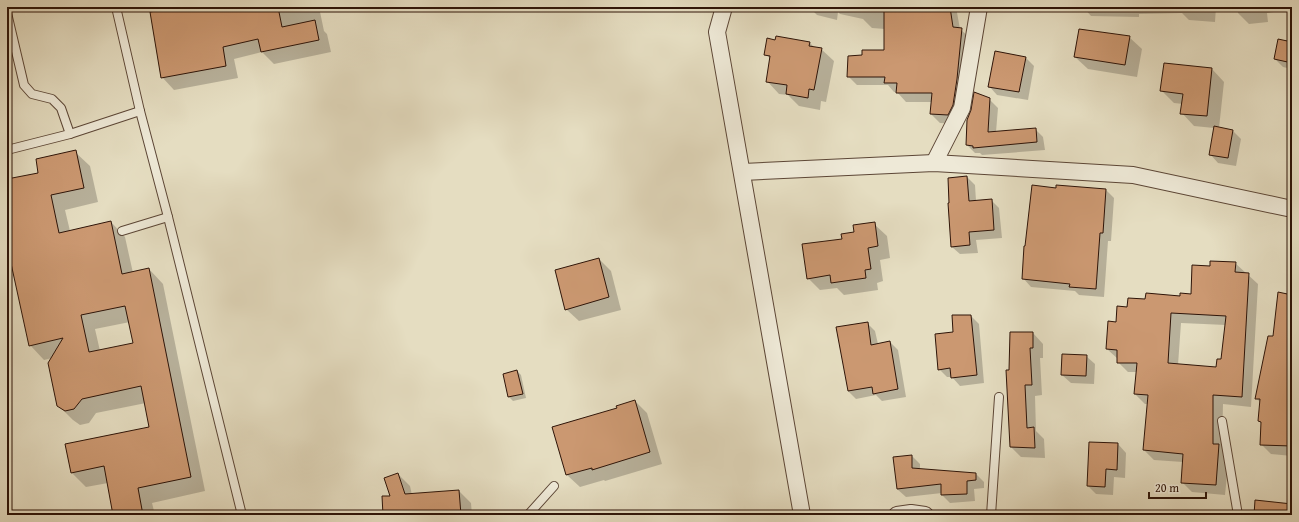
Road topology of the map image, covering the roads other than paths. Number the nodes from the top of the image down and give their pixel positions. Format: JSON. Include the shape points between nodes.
{"nodes":[{"id":1,"x":116,"y":7,"type":"edge"},
{"id":2,"x":724,"y":7,"type":"edge"},
{"id":3,"x":979,"y":7,"type":"edge"},
{"id":4,"x":7,"y":13,"type":"edge"},
{"id":5,"x":140,"y":111,"type":"junction"},
{"id":6,"x":70,"y":134,"type":"junction"},
{"id":7,"x":7,"y":150,"type":"edge"},
{"id":8,"x":934,"y":163,"type":"junction"},
{"id":9,"x":743,"y":172,"type":"junction"},
{"id":10,"x":1292,"y":209,"type":"edge"},
{"id":11,"x":168,"y":217,"type":"junction"},
{"id":12,"x":122,"y":231,"type":"dead end"},
{"id":13,"x":999,"y":397,"type":"dead end"},
{"id":14,"x":1222,"y":421,"type":"dead end"},
{"id":15,"x":554,"y":486,"type":"dead end"},
{"id":16,"x":242,"y":515,"type":"edge"},
{"id":17,"x":528,"y":515,"type":"edge"},
{"id":18,"x":802,"y":515,"type":"edge"},
{"id":19,"x":896,"y":515,"type":"edge"},
{"id":20,"x":925,"y":515,"type":"edge"},
{"id":21,"x":991,"y":515,"type":"edge"},
{"id":22,"x":1238,"y":515,"type":"edge"}],
"edges":[{"from":1,"to":5,"type":"lane"},
{"from":2,"to":9,"type":"street","via":[[717,32]]},
{"from":3,"to":8,"type":"street","via":[[962,108]]},
{"from":4,"to":6,"type":"lane","via":[[24,85],[32,94],[52,99],[61,108]]},
{"from":5,"to":6,"type":"lane"},
{"from":5,"to":11,"type":"lane"},
{"from":6,"to":7,"type":"lane"},
{"from":8,"to":9,"type":"street"},
{"from":8,"to":10,"type":"street","via":[[1133,175]]},
{"from":9,"to":18,"type":"street"},
{"from":11,"to":12,"type":"lane"},
{"from":11,"to":16,"type":"lane"},
{"from":13,"to":21,"type":"lane"},
{"from":14,"to":22,"type":"lane"},
{"from":15,"to":17,"type":"lane"},
{"from":19,"to":20,"type":"street"}]}
